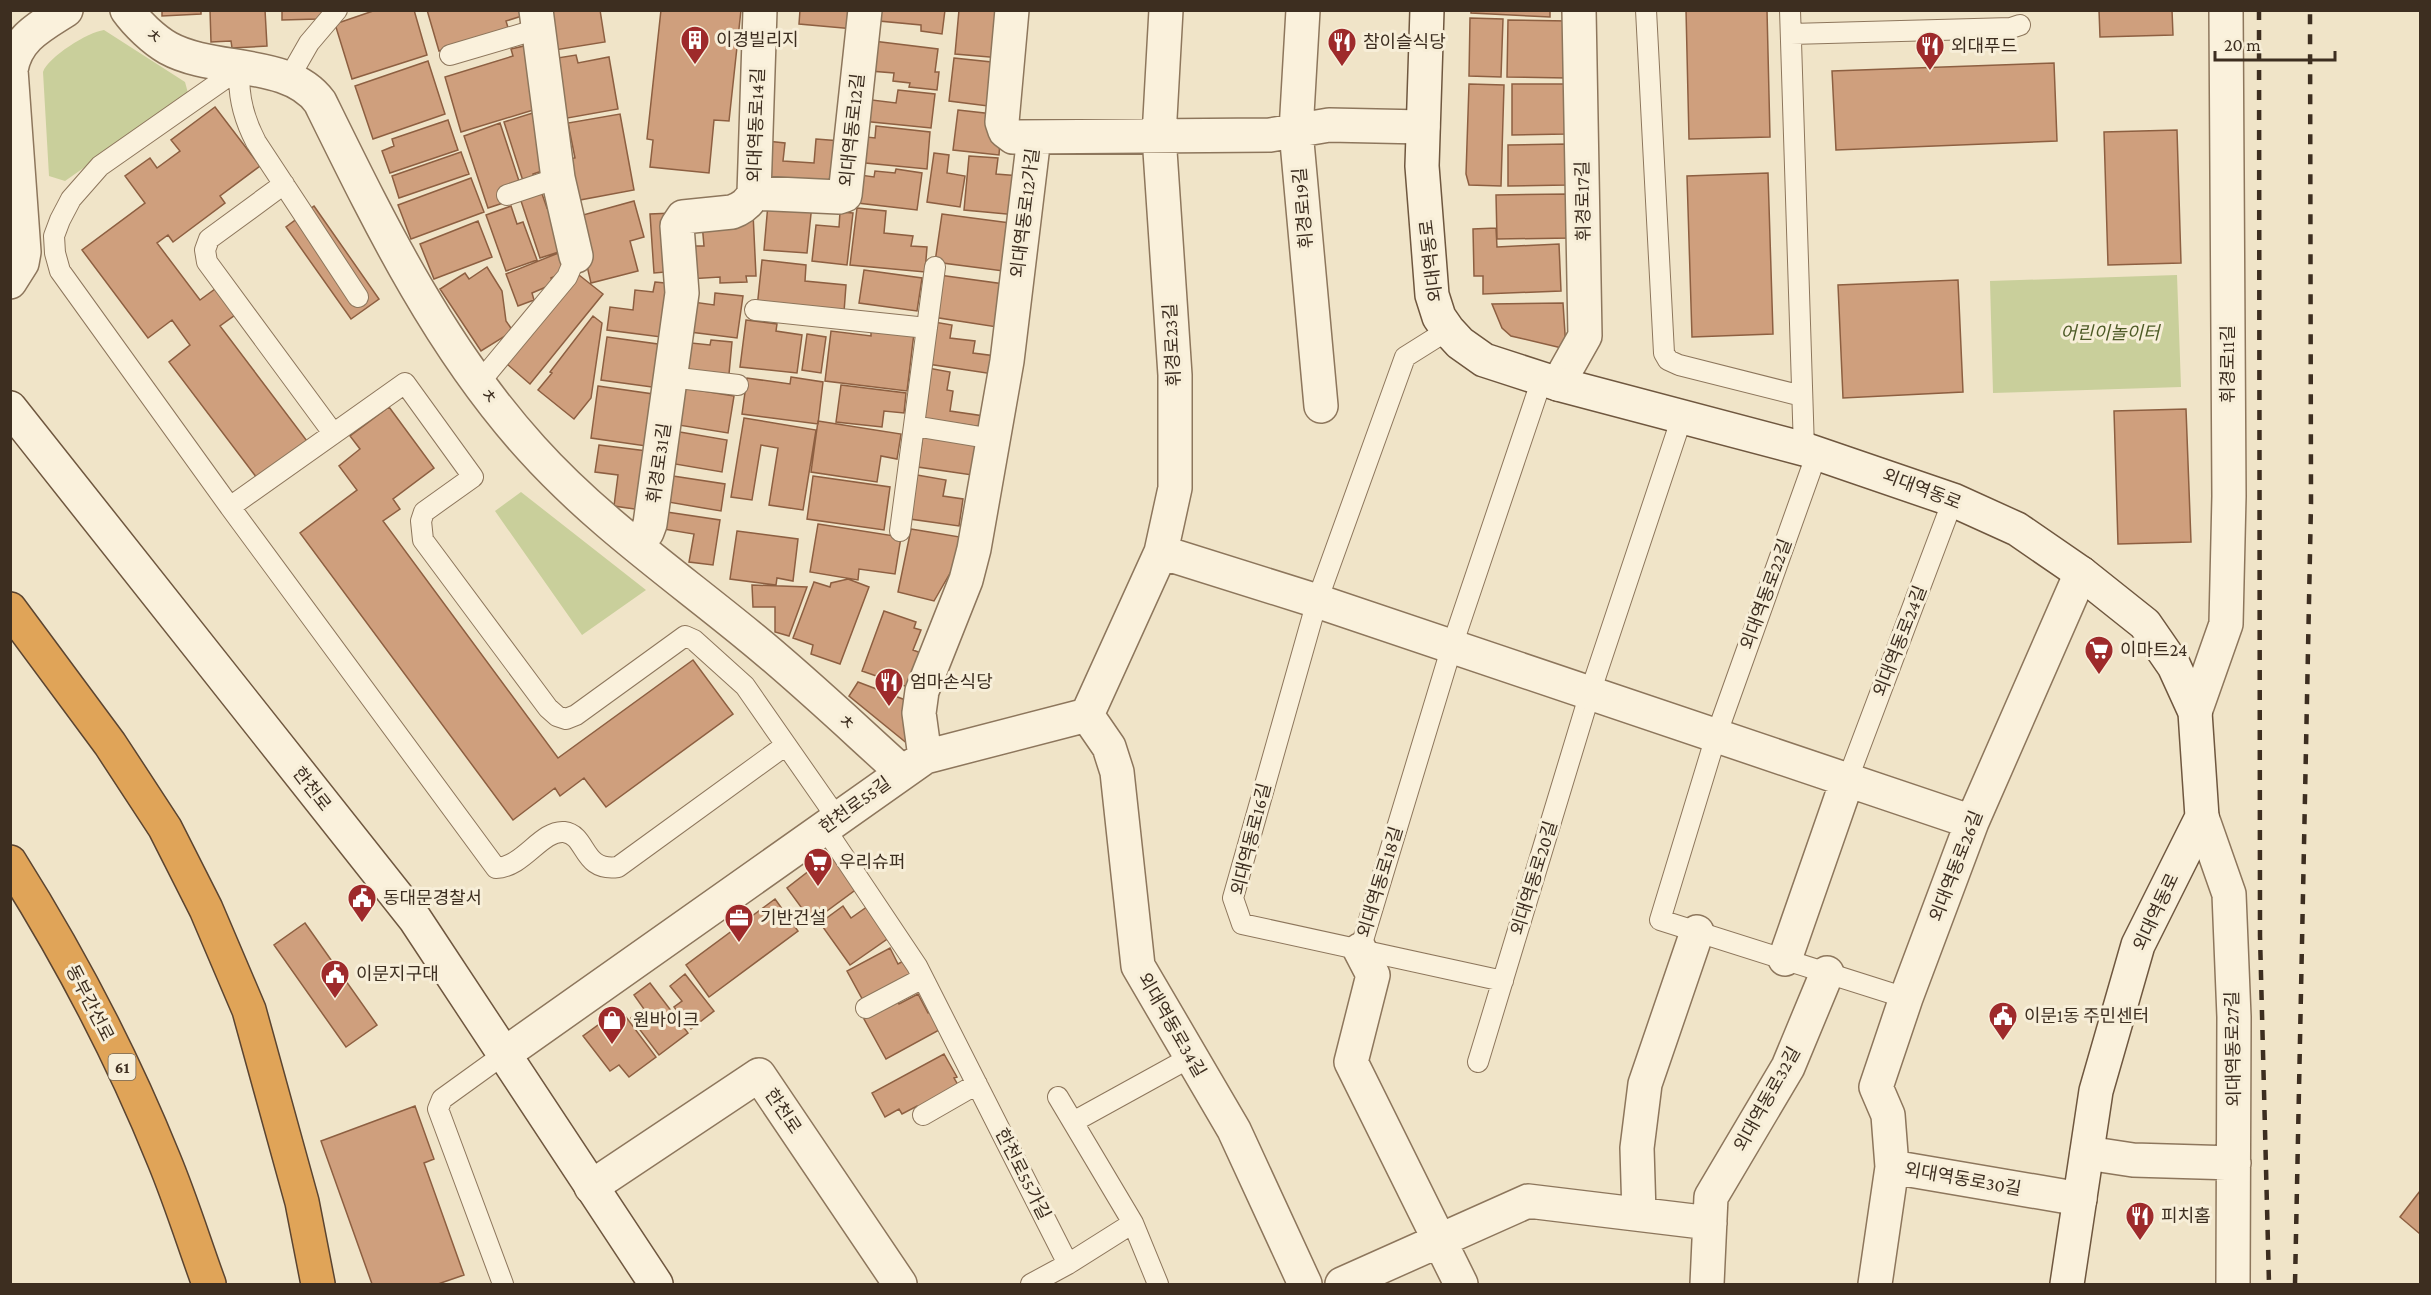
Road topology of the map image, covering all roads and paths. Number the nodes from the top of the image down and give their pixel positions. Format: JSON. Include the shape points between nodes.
{"nodes":[{"id":1,"x":66,"y":10,"type":"edge"},
{"id":2,"x":127,"y":10,"type":"edge"},
{"id":3,"x":337,"y":10,"type":"edge"},
{"id":4,"x":760,"y":10,"type":"edge"},
{"id":5,"x":865,"y":10,"type":"edge"},
{"id":6,"x":1012,"y":10,"type":"edge"},
{"id":7,"x":1166,"y":10,"type":"edge"},
{"id":8,"x":1303,"y":10,"type":"edge"},
{"id":9,"x":1427,"y":10,"type":"edge"},
{"id":10,"x":1579,"y":10,"type":"edge"},
{"id":11,"x":1646,"y":10,"type":"edge"},
{"id":12,"x":1790,"y":10,"type":"edge"},
{"id":13,"x":2226,"y":10,"type":"edge"},
{"id":14,"x":537,"y":20,"type":"edge"},
{"id":15,"x":2020,"y":25,"type":"dead end"},
{"id":16,"x":1791,"y":34,"type":"junction"},
{"id":17,"x":450,"y":55,"type":"dead end"},
{"id":18,"x":240,"y":68,"type":"junction"},
{"id":19,"x":289,"y":78,"type":"junction"},
{"id":20,"x":1423,"y":127,"type":"junction"},
{"id":21,"x":1296,"y":131,"type":"junction"},
{"id":22,"x":1159,"y":136,"type":"junction"},
{"id":23,"x":1034,"y":137,"type":"junction"},
{"id":24,"x":558,"y":178,"type":"junction"},
{"id":25,"x":284,"y":184,"type":"junction"},
{"id":26,"x":754,"y":193,"type":"junction"},
{"id":27,"x":507,"y":195,"type":"dead end"},
{"id":28,"x":680,"y":219,"type":"joint"},
{"id":29,"x":576,"y":256,"type":"joint"},
{"id":30,"x":935,"y":267,"type":"dead end"},
{"id":31,"x":10,"y":282,"type":"edge"},
{"id":32,"x":358,"y":297,"type":"dead end"},
{"id":33,"x":755,"y":310,"type":"dead end"},
{"id":34,"x":927,"y":328,"type":"junction"},
{"id":35,"x":1448,"y":330,"type":"junction"},
{"id":36,"x":670,"y":377,"type":"junction"},
{"id":37,"x":1550,"y":382,"type":"junction"},
{"id":38,"x":479,"y":383,"type":"junction"},
{"id":39,"x":738,"y":385,"type":"dead end"},
{"id":40,"x":1802,"y":396,"type":"junction"},
{"id":41,"x":1321,"y":406,"type":"dead end"},
{"id":42,"x":10,"y":408,"type":"edge"},
{"id":43,"x":1682,"y":417,"type":"junction"},
{"id":44,"x":914,"y":426,"type":"junction"},
{"id":45,"x":333,"y":433,"type":"junction"},
{"id":46,"x":993,"y":439,"type":"junction"},
{"id":47,"x":1810,"y":451,"type":"junction"},
{"id":48,"x":1953,"y":500,"type":"junction"},
{"id":49,"x":230,"y":507,"type":"junction"},
{"id":50,"x":900,"y":531,"type":"dead end"},
{"id":51,"x":636,"y":544,"type":"junction"},
{"id":52,"x":1161,"y":552,"type":"junction"},
{"id":53,"x":2081,"y":573,"type":"junction"},
{"id":54,"x":1317,"y":601,"type":"junction"},
{"id":55,"x":10,"y":609,"type":"edge"},
{"id":56,"x":1452,"y":646,"type":"junction"},
{"id":57,"x":1590,"y":693,"type":"junction"},
{"id":58,"x":2195,"y":712,"type":"junction"},
{"id":59,"x":1087,"y":715,"type":"junction"},
{"id":60,"x":1716,"y":736,"type":"junction"},
{"id":61,"x":786,"y":745,"type":"junction"},
{"id":62,"x":913,"y":764,"type":"junction"},
{"id":63,"x":1847,"y":781,"type":"junction"},
{"id":64,"x":2202,"y":817,"type":"junction"},
{"id":65,"x":1972,"y":822,"type":"junction"},
{"id":66,"x":831,"y":823,"type":"junction"},
{"id":67,"x":10,"y":862,"type":"edge"},
{"id":68,"x":1697,"y":932,"type":"junction"},
{"id":69,"x":1360,"y":950,"type":"junction"},
{"id":70,"x":1785,"y":959,"type":"junction"},
{"id":71,"x":1827,"y":973,"type":"junction"},
{"id":72,"x":923,"y":978,"type":"junction"},
{"id":73,"x":1503,"y":981,"type":"junction"},
{"id":74,"x":1906,"y":998,"type":"junction"},
{"id":75,"x":866,"y":1008,"type":"dead end"},
{"id":76,"x":503,"y":1055,"type":"junction"},
{"id":77,"x":1191,"y":1057,"type":"junction"},
{"id":78,"x":1478,"y":1062,"type":"dead end"},
{"id":79,"x":977,"y":1084,"type":"junction"},
{"id":80,"x":1058,"y":1097,"type":"dead end"},
{"id":81,"x":924,"y":1115,"type":"dead end"},
{"id":82,"x":1073,"y":1122,"type":"junction"},
{"id":83,"x":2087,"y":1153,"type":"junction"},
{"id":84,"x":2234,"y":1163,"type":"junction"},
{"id":85,"x":1892,"y":1167,"type":"junction"},
{"id":86,"x":591,"y":1186,"type":"junction"},
{"id":87,"x":2080,"y":1199,"type":"junction"},
{"id":88,"x":1639,"y":1214,"type":"junction"},
{"id":89,"x":1132,"y":1223,"type":"junction"},
{"id":90,"x":1710,"y":1223,"type":"junction"},
{"id":91,"x":1440,"y":1241,"type":"junction"},
{"id":92,"x":1068,"y":1264,"type":"junction"},
{"id":93,"x":650,"y":1282,"type":"edge"},
{"id":94,"x":209,"y":1284,"type":"edge"},
{"id":95,"x":318,"y":1284,"type":"edge"},
{"id":96,"x":503,"y":1284,"type":"edge"},
{"id":97,"x":900,"y":1284,"type":"edge"},
{"id":98,"x":1031,"y":1284,"type":"edge"},
{"id":99,"x":1158,"y":1284,"type":"edge"},
{"id":100,"x":1305,"y":1284,"type":"edge"},
{"id":101,"x":1342,"y":1284,"type":"edge"},
{"id":102,"x":1461,"y":1284,"type":"edge"},
{"id":103,"x":1707,"y":1284,"type":"edge"},
{"id":104,"x":1875,"y":1284,"type":"edge"},
{"id":105,"x":2067,"y":1284,"type":"edge"},
{"id":106,"x":2234,"y":1284,"type":"edge"}],
"edges":[{"from":1,"to":31,"type":"street","via":[[30,33],[12,60],[24,252]]},
{"from":2,"to":18,"type":"street","name":"ㅊ","via":[[168,48]]},
{"from":3,"to":19,"type":"lane","via":[[309,43]]},
{"from":4,"to":26,"type":"street","name":"외대역동로14길"},
{"from":5,"to":26,"type":"street","name":"외대역동로12길","via":[[845,195]]},
{"from":6,"to":23,"type":"street","name":"외대역동로12가길","via":[[1002,122],[1011,136]]},
{"from":7,"to":22,"type":"street","name":"휘경로23길"},
{"from":8,"to":21,"type":"street","name":"휘경로19길"},
{"from":9,"to":20,"type":"street","name":"외대역동로"},
{"from":10,"to":37,"type":"street","name":"휘경로17길","via":[[1585,336]]},
{"from":11,"to":40,"type":"lane","via":[[1664,354],[1679,365]]},
{"from":12,"to":16,"type":"lane"},
{"from":13,"to":58,"type":"street","name":"휘경로11길","via":[[2226,624]]},
{"from":14,"to":17,"type":"lane"},
{"from":14,"to":24,"type":"street"},
{"from":15,"to":16,"type":"lane"},
{"from":16,"to":40,"type":"lane"},
{"from":18,"to":19,"type":"street","name":"ㅊ"},
{"from":18,"to":25,"type":"lane","via":[[245,121]]},
{"from":18,"to":49,"type":"lane","via":[[100,166],[71,199],[54,236],[60,271]]},
{"from":19,"to":38,"type":"street","name":"ㅊ","via":[[307,88],[320,102],[415,286]]},
{"from":20,"to":21,"type":"street","via":[[1329,125]]},
{"from":20,"to":35,"type":"street","name":"외대역동로","via":[[1422,166],[1432,295]]},
{"from":21,"to":22,"type":"street","via":[[1270,135]]},
{"from":21,"to":41,"type":"street","name":"휘경로19길"},
{"from":22,"to":23,"type":"street"},
{"from":22,"to":52,"type":"street","name":"휘경로23길","via":[[1175,375],[1175,488]]},
{"from":23,"to":46,"type":"street","name":"외대역동로12가길","via":[[1007,361]]},
{"from":24,"to":27,"type":"lane"},
{"from":24,"to":29,"type":"street"},
{"from":25,"to":32,"type":"lane"},
{"from":25,"to":45,"type":"lane","via":[[209,239],[205,250],[207,262]]},
{"from":26,"to":28,"type":"street","name":"외대역동로14길","via":[[746,205],[732,212]]},
{"from":28,"to":36,"type":"street","name":"휘경로31길","via":[[677,226],[682,293]]},
{"from":29,"to":38,"type":"lane","via":[[567,277]]},
{"from":30,"to":34,"type":"lane"},
{"from":33,"to":34,"type":"lane"},
{"from":34,"to":44,"type":"lane"},
{"from":35,"to":37,"type":"street","name":"외대역동로","via":[[1484,360]]},
{"from":35,"to":54,"type":"lane","name":"외대역동로16길","via":[[1405,357]]},
{"from":36,"to":39,"type":"lane"},
{"from":36,"to":51,"type":"street","name":"휘경로31길","via":[[650,524]]},
{"from":37,"to":43,"type":"street","name":"외대역동로"},
{"from":37,"to":56,"type":"lane","name":"외대역동로18길"},
{"from":38,"to":51,"type":"street","name":"ㅊ","via":[[555,473]]},
{"from":40,"to":47,"type":"lane"},
{"from":42,"to":76,"type":"street","name":"한천로","via":[[415,919]]},
{"from":43,"to":47,"type":"street","name":"외대역동로"},
{"from":43,"to":57,"type":"lane","name":"외대역동로20길"},
{"from":44,"to":46,"type":"lane"},
{"from":44,"to":50,"type":"lane"},
{"from":45,"to":49,"type":"lane"},
{"from":45,"to":61,"type":"lane","name":"한천로55가길","via":[[405,383],[473,477],[424,512],[423,540],[557,716],[566,719],[576,715],[685,636],[745,686]]},
{"from":46,"to":62,"type":"street","name":"외대역동로12가길","via":[[970,570],[922,691]]},
{"from":47,"to":48,"type":"street","name":"외대역동로"},
{"from":47,"to":60,"type":"lane","name":"외대역동로22길"},
{"from":48,"to":53,"type":"street","name":"외대역동로","via":[[2017,529]]},
{"from":48,"to":63,"type":"lane","name":"외대역동로24길"},
{"from":49,"to":61,"type":"lane","via":[[496,868],[517,863],[553,833],[565,832],[596,865],[618,867]]},
{"from":51,"to":62,"type":"street","name":"ㅊ"},
{"from":52,"to":54,"type":"street"},
{"from":52,"to":59,"type":"street","name":"휘경로23길"},
{"from":53,"to":58,"type":"street","name":"외대역동로","via":[[2145,624],[2174,666]]},
{"from":53,"to":65,"type":"street","name":"외대역동로26길"},
{"from":54,"to":56,"type":"street"},
{"from":54,"to":69,"type":"lane","name":"외대역동로16길","via":[[1233,898],[1242,924]]},
{"from":55,"to":95,"type":"highway","via":[[110,744],[165,828],[206,909],[249,1010],[302,1202]]},
{"from":56,"to":57,"type":"street"},
{"from":56,"to":69,"type":"lane","name":"외대역동로18길"},
{"from":57,"to":60,"type":"street"},
{"from":57,"to":73,"type":"lane","name":"외대역동로20길"},
{"from":58,"to":64,"type":"street","name":"외대역동로"},
{"from":59,"to":62,"type":"street","name":"한천로55길"},
{"from":59,"to":77,"type":"street","name":"외대역동로34길","via":[[1109,747],[1117,772],[1138,966]]},
{"from":60,"to":63,"type":"street"},
{"from":60,"to":68,"type":"lane","name":"외대역동로22길","via":[[1660,920]]},
{"from":61,"to":66,"type":"lane","name":"한천로55가길"},
{"from":62,"to":66,"type":"street","name":"한천로55길"},
{"from":63,"to":65,"type":"street"},
{"from":63,"to":70,"type":"street","name":"외대역동로24길"},
{"from":64,"to":83,"type":"street","name":"외대역동로","via":[[2138,945],[2096,1092]]},
{"from":64,"to":84,"type":"street","name":"외대역동로27길","via":[[2229,894]]},
{"from":65,"to":74,"type":"street","name":"외대역동로26길"},
{"from":66,"to":72,"type":"lane","name":"한천로55가길"},
{"from":66,"to":76,"type":"street","name":"한천로55길"},
{"from":67,"to":94,"type":"highway","name":"동부간선로","number":"61","via":[[104,1026],[164,1161]]},
{"from":68,"to":70,"type":"lane","name":"외대역동로22길"},
{"from":68,"to":88,"type":"street","via":[[1645,1084],[1637,1148]]},
{"from":69,"to":73,"type":"lane","name":"외대역동로16길"},
{"from":69,"to":91,"type":"street","name":"외대역동로18길","via":[[1373,975],[1352,1062]]},
{"from":70,"to":71,"type":"lane","name":"외대역동로22길"},
{"from":71,"to":74,"type":"lane","name":"외대역동로22길"},
{"from":71,"to":90,"type":"street","name":"외대역동로32길","via":[[1788,1067],[1711,1197]]},
{"from":72,"to":75,"type":"lane"},
{"from":72,"to":79,"type":"lane","name":"한천로55가길"},
{"from":73,"to":78,"type":"lane","name":"외대역동로20길"},
{"from":74,"to":85,"type":"street","name":"외대역동로26길","via":[[1876,1087],[1888,1114]]},
{"from":76,"to":86,"type":"street","name":"한천로"},
{"from":76,"to":96,"type":"lane","via":[[442,1100],[438,1109]]},
{"from":77,"to":82,"type":"lane"},
{"from":77,"to":100,"type":"street","name":"외대역동로34길","via":[[1234,1130]]},
{"from":79,"to":81,"type":"lane"},
{"from":79,"to":92,"type":"lane","name":"한천로55가길"},
{"from":80,"to":82,"type":"lane"},
{"from":82,"to":89,"type":"lane"},
{"from":83,"to":84,"type":"street","via":[[2133,1160]]},
{"from":83,"to":87,"type":"street","name":"외대역동로"},
{"from":84,"to":106,"type":"street","name":"외대역동로27길"},
{"from":85,"to":87,"type":"street","name":"외대역동로30길"},
{"from":85,"to":104,"type":"street","name":"외대역동로30길"},
{"from":86,"to":93,"type":"street","name":"한천로"},
{"from":86,"to":97,"type":"street","name":"한천로","via":[[759,1075]]},
{"from":87,"to":105,"type":"street","name":"외대역동로"},
{"from":88,"to":90,"type":"street"},
{"from":88,"to":91,"type":"street","via":[[1528,1201]]},
{"from":89,"to":92,"type":"lane"},
{"from":89,"to":99,"type":"lane"},
{"from":90,"to":103,"type":"street","name":"외대역동로32길"},
{"from":91,"to":101,"type":"street"},
{"from":91,"to":102,"type":"street","name":"외대역동로18길"},
{"from":92,"to":98,"type":"lane"}]}
